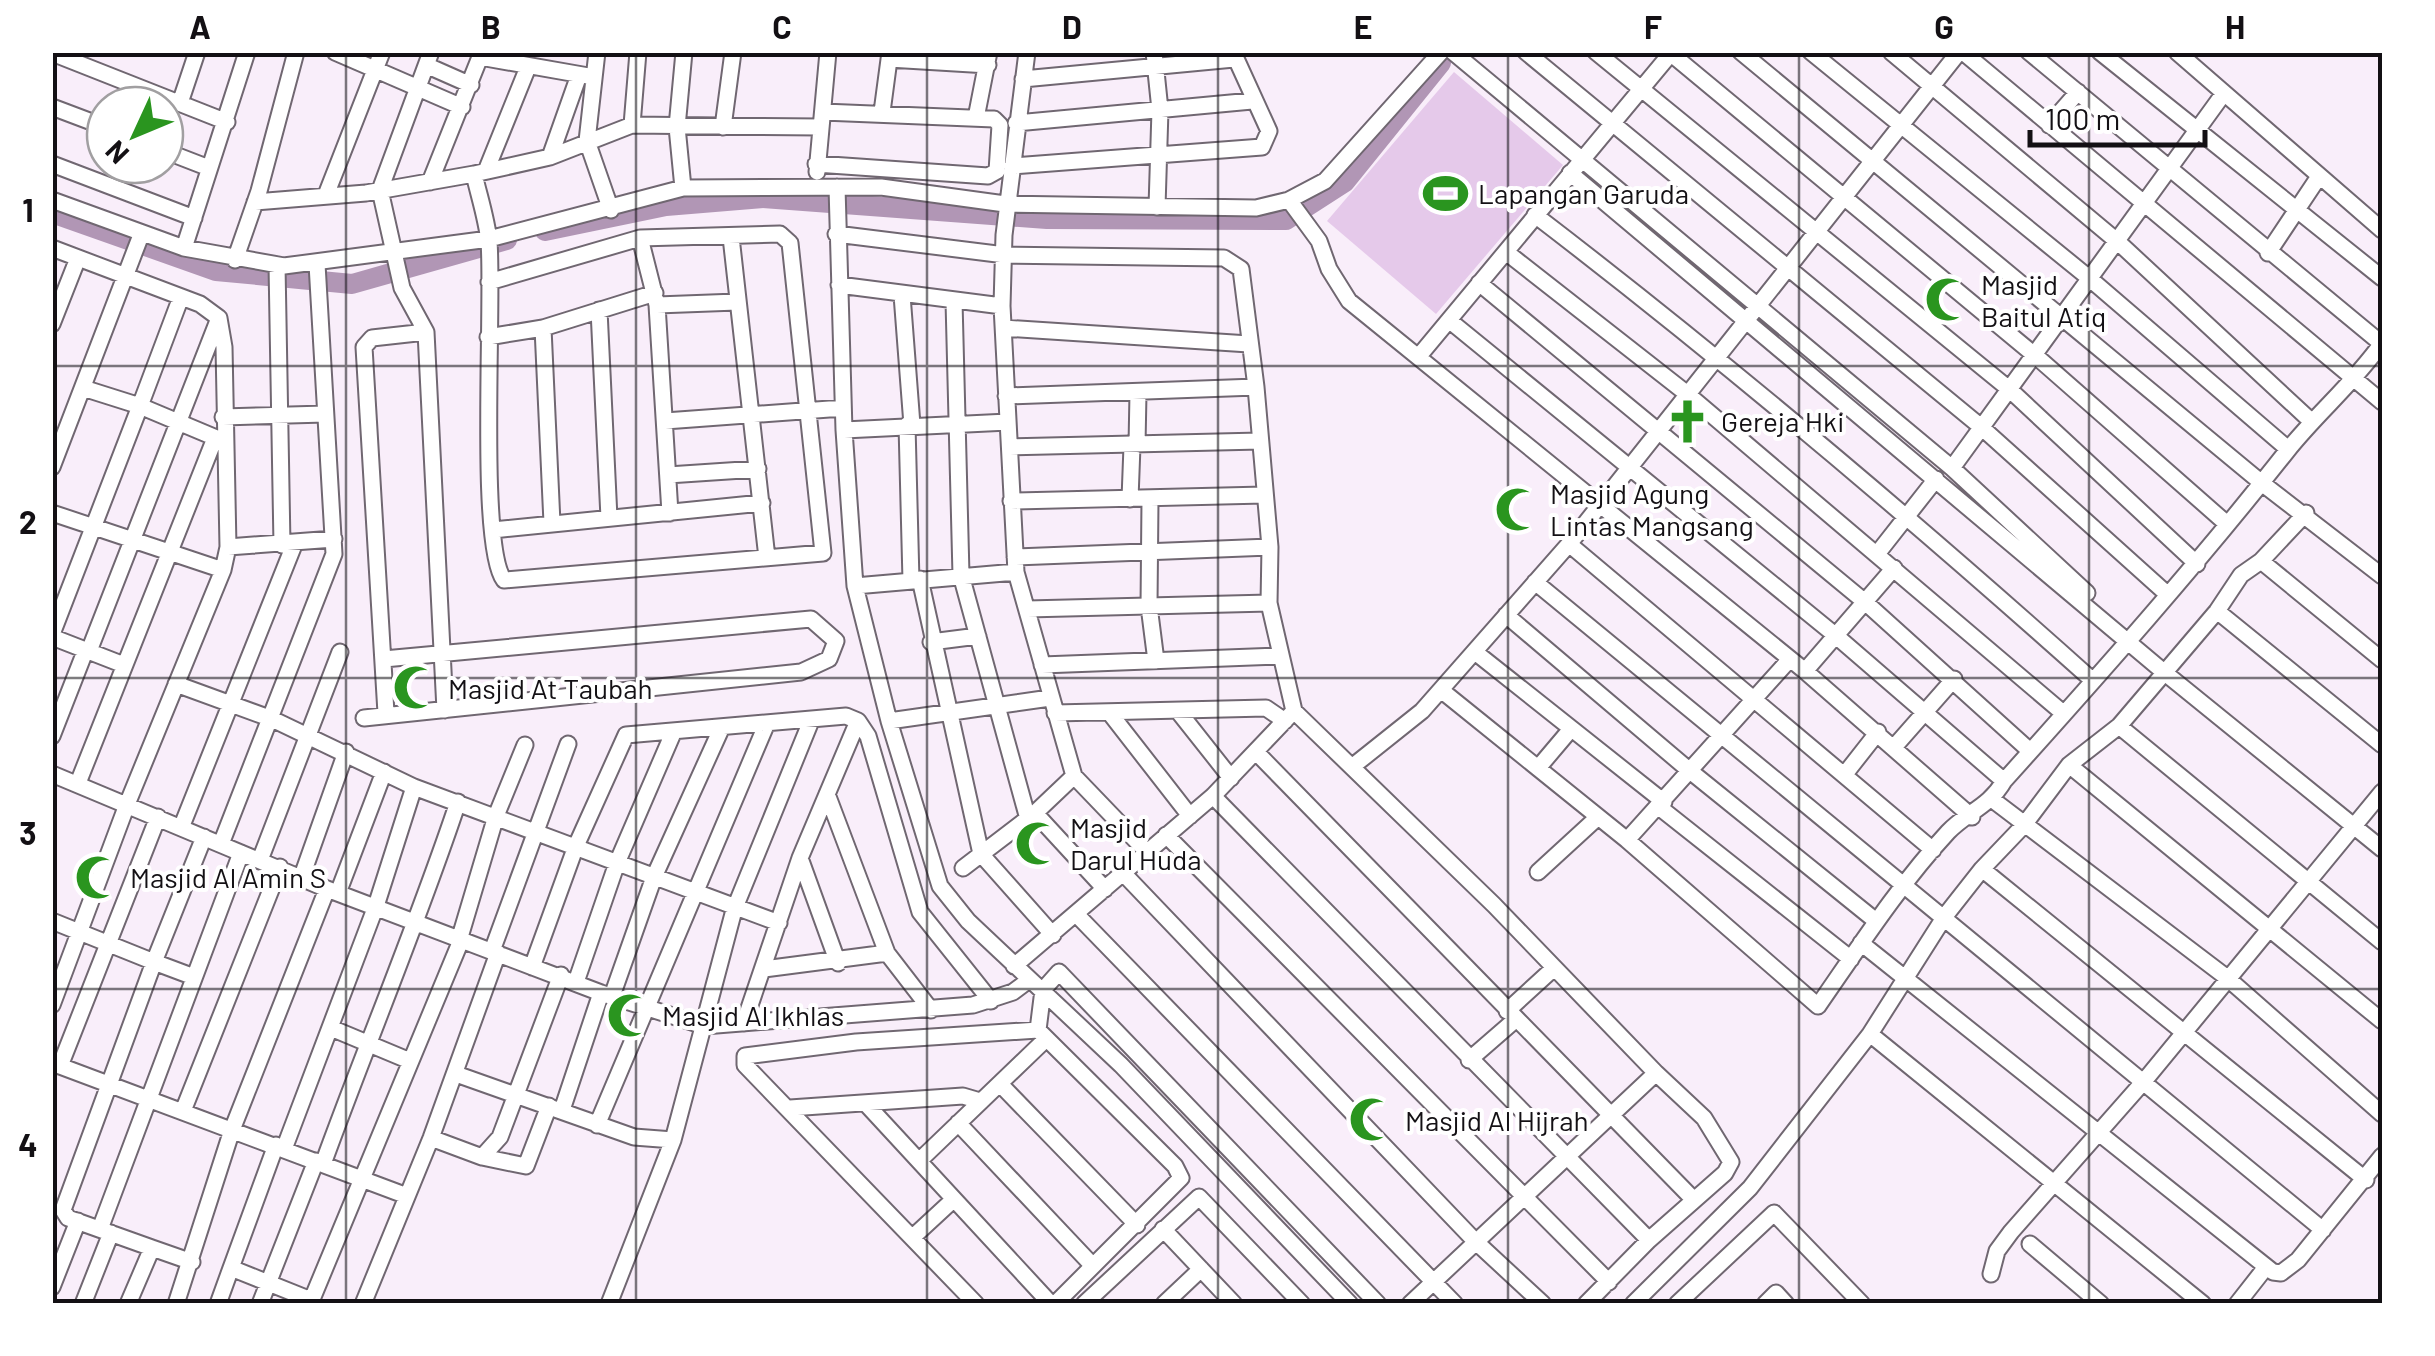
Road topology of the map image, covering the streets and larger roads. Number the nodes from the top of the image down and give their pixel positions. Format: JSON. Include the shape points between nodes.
{"nodes":[{"id":1,"x":196,"y":52,"type":"edge"},
{"id":2,"x":247,"y":52,"type":"edge"},
{"id":3,"x":296,"y":52,"type":"edge"},
{"id":4,"x":335,"y":52,"type":"edge"},
{"id":5,"x":382,"y":52,"type":"edge"},
{"id":6,"x":597,"y":52,"type":"edge"},
{"id":7,"x":638,"y":52,"type":"edge"},
{"id":8,"x":684,"y":52,"type":"edge"},
{"id":9,"x":733,"y":52,"type":"edge"},
{"id":10,"x":828,"y":52,"type":"edge"},
{"id":11,"x":1026,"y":52,"type":"edge"},
{"id":12,"x":1526,"y":52,"type":"edge"},
{"id":13,"x":1596,"y":52,"type":"edge"},
{"id":14,"x":1741,"y":52,"type":"edge"},
{"id":15,"x":1812,"y":52,"type":"edge"},
{"id":16,"x":1891,"y":52,"type":"edge"},
{"id":17,"x":1961,"y":52,"type":"edge"},
{"id":18,"x":2029,"y":52,"type":"edge"},
{"id":19,"x":2100,"y":52,"type":"edge"},
{"id":20,"x":2177,"y":52,"type":"edge"},
{"id":21,"x":52,"y":53,"type":"edge"},
{"id":22,"x":1670,"y":53,"type":"edge"},
{"id":23,"x":480,"y":55,"type":"edge"},
{"id":24,"x":890,"y":56,"type":"edge"},
{"id":25,"x":1233,"y":56,"type":"edge"},
{"id":26,"x":1440,"y":57,"type":"edge"},
{"id":27,"x":82,"y":58,"type":"edge"},
{"id":28,"x":430,"y":59,"type":"edge"},
{"id":29,"x":989,"y":59,"type":"edge"},
{"id":30,"x":1154,"y":60,"type":"edge"},
{"id":31,"x":528,"y":67,"type":"junction"},
{"id":32,"x":376,"y":69,"type":"junction"},
{"id":33,"x":587,"y":76,"type":"junction"},
{"id":34,"x":1024,"y":80,"type":"junction"},
{"id":35,"x":471,"y":84,"type":"junction"},
{"id":36,"x":141,"y":85,"type":"edge"},
{"id":37,"x":1931,"y":86,"type":"junction"},
{"id":38,"x":185,"y":87,"type":"edge"},
{"id":39,"x":419,"y":88,"type":"junction"},
{"id":40,"x":1640,"y":88,"type":"junction"},
{"id":41,"x":2078,"y":92,"type":"junction"},
{"id":42,"x":2224,"y":93,"type":"junction"},
{"id":43,"x":1252,"y":101,"type":"junction"},
{"id":44,"x":185,"y":105,"type":"edge"},
{"id":45,"x":52,"y":107,"type":"edge"},
{"id":46,"x":462,"y":107,"type":"junction"},
{"id":47,"x":1160,"y":110,"type":"junction"},
{"id":48,"x":882,"y":112,"type":"junction"},
{"id":49,"x":976,"y":118,"type":"junction"},
{"id":50,"x":821,"y":119,"type":"junction"},
{"id":51,"x":85,"y":120,"type":"edge"},
{"id":52,"x":227,"y":122,"type":"junction"},
{"id":53,"x":632,"y":124,"type":"junction"},
{"id":54,"x":1016,"y":124,"type":"junction"},
{"id":55,"x":1611,"y":125,"type":"junction"},
{"id":56,"x":2048,"y":125,"type":"junction"},
{"id":57,"x":1900,"y":126,"type":"junction"},
{"id":58,"x":678,"y":127,"type":"junction"},
{"id":59,"x":723,"y":127,"type":"junction"},
{"id":60,"x":2196,"y":132,"type":"junction"},
{"id":61,"x":587,"y":141,"type":"junction"},
{"id":62,"x":1156,"y":156,"type":"junction"},
{"id":63,"x":550,"y":157,"type":"junction"},
{"id":64,"x":185,"y":159,"type":"edge"},
{"id":65,"x":1872,"y":163,"type":"junction"},
{"id":66,"x":52,"y":164,"type":"edge"},
{"id":67,"x":816,"y":164,"type":"junction"},
{"id":68,"x":1012,"y":166,"type":"junction"},
{"id":69,"x":209,"y":168,"type":"junction"},
{"id":70,"x":1576,"y":168,"type":"junction"},
{"id":71,"x":2171,"y":170,"type":"junction"},
{"id":72,"x":480,"y":173,"type":"junction"},
{"id":73,"x":2318,"y":178,"type":"junction"},
{"id":74,"x":430,"y":182,"type":"junction"},
{"id":75,"x":819,"y":186,"type":"junction"},
{"id":76,"x":683,"y":188,"type":"junction"},
{"id":77,"x":380,"y":190,"type":"junction"},
{"id":78,"x":838,"y":192,"type":"junction"},
{"id":79,"x":326,"y":195,"type":"junction"},
{"id":80,"x":1844,"y":198,"type":"junction"},
{"id":81,"x":52,"y":200,"type":"edge"},
{"id":82,"x":255,"y":202,"type":"junction"},
{"id":83,"x":1292,"y":203,"type":"junction"},
{"id":84,"x":1005,"y":207,"type":"junction"},
{"id":85,"x":1157,"y":207,"type":"junction"},
{"id":86,"x":2144,"y":207,"type":"junction"},
{"id":87,"x":2298,"y":209,"type":"junction"},
{"id":88,"x":611,"y":210,"type":"junction"},
{"id":89,"x":1535,"y":215,"type":"junction"},
{"id":90,"x":194,"y":218,"type":"junction"},
{"id":91,"x":836,"y":230,"type":"junction"},
{"id":92,"x":2382,"y":230,"type":"edge"},
{"id":93,"x":1818,"y":233,"type":"junction"},
{"id":94,"x":731,"y":237,"type":"junction"},
{"id":95,"x":640,"y":238,"type":"junction"},
{"id":96,"x":140,"y":241,"type":"junction"},
{"id":97,"x":2118,"y":242,"type":"junction"},
{"id":98,"x":489,"y":246,"type":"junction"},
{"id":99,"x":52,"y":248,"type":"edge"},
{"id":100,"x":184,"y":248,"type":"junction"},
{"id":101,"x":1506,"y":252,"type":"junction"},
{"id":102,"x":2268,"y":254,"type":"junction"},
{"id":103,"x":1005,"y":255,"type":"junction"},
{"id":104,"x":78,"y":258,"type":"junction"},
{"id":105,"x":397,"y":259,"type":"junction"},
{"id":106,"x":235,"y":260,"type":"junction"},
{"id":107,"x":1787,"y":269,"type":"junction"},
{"id":108,"x":276,"y":276,"type":"junction"},
{"id":109,"x":317,"y":276,"type":"junction"},
{"id":110,"x":127,"y":277,"type":"junction"},
{"id":111,"x":2089,"y":278,"type":"junction"},
{"id":112,"x":2382,"y":278,"type":"edge"},
{"id":113,"x":489,"y":282,"type":"junction"},
{"id":114,"x":1479,"y":283,"type":"junction"},
{"id":115,"x":839,"y":285,"type":"junction"},
{"id":116,"x":902,"y":295,"type":"junction"},
{"id":117,"x":181,"y":297,"type":"junction"},
{"id":118,"x":656,"y":299,"type":"junction"},
{"id":119,"x":954,"y":301,"type":"junction"},
{"id":120,"x":737,"y":302,"type":"junction"},
{"id":121,"x":1002,"y":306,"type":"junction"},
{"id":122,"x":1757,"y":306,"type":"junction"},
{"id":123,"x":599,"y":310,"type":"junction"},
{"id":124,"x":219,"y":318,"type":"junction"},
{"id":125,"x":2060,"y":318,"type":"junction"},
{"id":126,"x":1450,"y":321,"type":"junction"},
{"id":127,"x":1748,"y":321,"type":"junction"},
{"id":128,"x":52,"y":324,"type":"edge"},
{"id":129,"x":542,"y":328,"type":"junction"},
{"id":130,"x":1004,"y":328,"type":"junction"},
{"id":131,"x":426,"y":332,"type":"junction"},
{"id":132,"x":488,"y":337,"type":"junction"},
{"id":133,"x":2382,"y":343,"type":"edge"},
{"id":134,"x":1249,"y":344,"type":"junction"},
{"id":135,"x":2033,"y":354,"type":"junction"},
{"id":136,"x":1419,"y":356,"type":"junction"},
{"id":137,"x":1718,"y":357,"type":"junction"},
{"id":138,"x":2355,"y":383,"type":"junction"},
{"id":139,"x":1256,"y":387,"type":"junction"},
{"id":140,"x":84,"y":388,"type":"junction"},
{"id":141,"x":2009,"y":389,"type":"junction"},
{"id":142,"x":1138,"y":393,"type":"junction"},
{"id":143,"x":1686,"y":393,"type":"junction"},
{"id":144,"x":1006,"y":396,"type":"junction"},
{"id":145,"x":2382,"y":402,"type":"edge"},
{"id":146,"x":140,"y":406,"type":"junction"},
{"id":147,"x":844,"y":408,"type":"junction"},
{"id":148,"x":808,"y":409,"type":"junction"},
{"id":149,"x":325,"y":414,"type":"junction"},
{"id":150,"x":752,"y":414,"type":"junction"},
{"id":151,"x":278,"y":416,"type":"junction"},
{"id":152,"x":223,"y":417,"type":"junction"},
{"id":153,"x":179,"y":422,"type":"junction"},
{"id":154,"x":665,"y":422,"type":"junction"},
{"id":155,"x":1008,"y":422,"type":"junction"},
{"id":156,"x":2312,"y":422,"type":"junction"},
{"id":157,"x":910,"y":425,"type":"junction"},
{"id":158,"x":955,"y":426,"type":"junction"},
{"id":159,"x":1980,"y":426,"type":"junction"},
{"id":160,"x":844,"y":430,"type":"junction"},
{"id":161,"x":1656,"y":430,"type":"junction"},
{"id":162,"x":220,"y":440,"type":"junction"},
{"id":163,"x":1260,"y":441,"type":"junction"},
{"id":164,"x":1134,"y":445,"type":"junction"},
{"id":165,"x":1010,"y":447,"type":"junction"},
{"id":166,"x":2288,"y":449,"type":"junction"},
{"id":167,"x":1627,"y":466,"type":"junction"},
{"id":168,"x":52,"y":467,"type":"edge"},
{"id":169,"x":758,"y":468,"type":"junction"},
{"id":170,"x":1952,"y":468,"type":"junction"},
{"id":171,"x":668,"y":475,"type":"junction"},
{"id":172,"x":1936,"y":478,"type":"junction"},
{"id":173,"x":2263,"y":484,"type":"junction"},
{"id":174,"x":1264,"y":495,"type":"junction"},
{"id":175,"x":1130,"y":499,"type":"junction"},
{"id":176,"x":1150,"y":500,"type":"junction"},
{"id":177,"x":1011,"y":501,"type":"junction"},
{"id":178,"x":762,"y":503,"type":"junction"},
{"id":179,"x":1602,"y":506,"type":"junction"},
{"id":180,"x":52,"y":512,"type":"edge"},
{"id":181,"x":670,"y":513,"type":"junction"},
{"id":182,"x":2306,"y":513,"type":"junction"},
{"id":183,"x":1908,"y":516,"type":"junction"},
{"id":184,"x":609,"y":518,"type":"junction"},
{"id":185,"x":552,"y":524,"type":"junction"},
{"id":186,"x":2227,"y":524,"type":"junction"},
{"id":187,"x":92,"y":526,"type":"junction"},
{"id":188,"x":492,"y":530,"type":"junction"},
{"id":189,"x":334,"y":538,"type":"junction"},
{"id":190,"x":130,"y":539,"type":"junction"},
{"id":191,"x":1570,"y":544,"type":"junction"},
{"id":192,"x":288,"y":545,"type":"junction"},
{"id":193,"x":228,"y":547,"type":"junction"},
{"id":194,"x":1270,"y":547,"type":"junction"},
{"id":195,"x":172,"y":552,"type":"junction"},
{"id":196,"x":1148,"y":553,"type":"junction"},
{"id":197,"x":1877,"y":554,"type":"junction"},
{"id":198,"x":767,"y":558,"type":"junction"},
{"id":199,"x":2261,"y":560,"type":"junction"},
{"id":200,"x":1015,"y":564,"type":"junction"},
{"id":201,"x":2197,"y":564,"type":"junction"},
{"id":202,"x":1894,"y":568,"type":"junction"},
{"id":203,"x":223,"y":570,"type":"junction"},
{"id":204,"x":961,"y":574,"type":"junction"},
{"id":205,"x":2382,"y":576,"type":"edge"},
{"id":206,"x":915,"y":580,"type":"junction"},
{"id":207,"x":1534,"y":582,"type":"junction"},
{"id":208,"x":855,"y":586,"type":"junction"},
{"id":209,"x":2167,"y":594,"type":"junction"},
{"id":210,"x":1865,"y":602,"type":"junction"},
{"id":211,"x":1269,"y":603,"type":"junction"},
{"id":212,"x":1149,"y":606,"type":"junction"},
{"id":213,"x":1027,"y":608,"type":"junction"},
{"id":214,"x":2217,"y":611,"type":"junction"},
{"id":215,"x":1506,"y":615,"type":"junction"},
{"id":216,"x":869,"y":632,"type":"junction"},
{"id":217,"x":52,"y":636,"type":"edge"},
{"id":218,"x":978,"y":636,"type":"junction"},
{"id":219,"x":1834,"y":636,"type":"junction"},
{"id":220,"x":2131,"y":639,"type":"junction"},
{"id":221,"x":836,"y":641,"type":"junction"},
{"id":222,"x":931,"y":642,"type":"junction"},
{"id":223,"x":87,"y":650,"type":"junction"},
{"id":224,"x":340,"y":652,"type":"dead end"},
{"id":225,"x":1475,"y":652,"type":"junction"},
{"id":226,"x":442,"y":655,"type":"junction"},
{"id":227,"x":1281,"y":656,"type":"junction"},
{"id":228,"x":384,"y":659,"type":"junction"},
{"id":229,"x":1790,"y":659,"type":"junction"},
{"id":230,"x":2382,"y":660,"type":"edge"},
{"id":231,"x":1156,"y":661,"type":"junction"},
{"id":232,"x":124,"y":665,"type":"junction"},
{"id":233,"x":1042,"y":665,"type":"junction"},
{"id":234,"x":1805,"y":671,"type":"junction"},
{"id":235,"x":2165,"y":673,"type":"junction"},
{"id":236,"x":1954,"y":679,"type":"junction"},
{"id":237,"x":2092,"y":679,"type":"junction"},
{"id":238,"x":176,"y":684,"type":"junction"},
{"id":239,"x":1437,"y":694,"type":"junction"},
{"id":240,"x":1754,"y":698,"type":"junction"},
{"id":241,"x":232,"y":704,"type":"junction"},
{"id":242,"x":996,"y":704,"type":"junction"},
{"id":243,"x":1053,"y":705,"type":"junction"},
{"id":244,"x":445,"y":710,"type":"junction"},
{"id":245,"x":1178,"y":711,"type":"junction"},
{"id":246,"x":1925,"y":711,"type":"junction"},
{"id":247,"x":947,"y":712,"type":"junction"},
{"id":248,"x":1109,"y":712,"type":"junction"},
{"id":249,"x":386,"y":713,"type":"junction"},
{"id":250,"x":2063,"y":714,"type":"junction"},
{"id":251,"x":1290,"y":716,"type":"junction"},
{"id":252,"x":364,"y":718,"type":"dead end"},
{"id":253,"x":272,"y":719,"type":"junction"},
{"id":254,"x":811,"y":720,"type":"junction"},
{"id":255,"x":858,"y":721,"type":"junction"},
{"id":256,"x":890,"y":721,"type":"junction"},
{"id":257,"x":768,"y":723,"type":"junction"},
{"id":258,"x":2119,"y":726,"type":"junction"},
{"id":259,"x":722,"y":727,"type":"junction"},
{"id":260,"x":1572,"y":729,"type":"junction"},
{"id":261,"x":674,"y":731,"type":"junction"},
{"id":262,"x":1878,"y":732,"type":"junction"},
{"id":263,"x":1720,"y":734,"type":"junction"},
{"id":264,"x":310,"y":735,"type":"junction"},
{"id":265,"x":52,"y":736,"type":"edge"},
{"id":266,"x":568,"y":744,"type":"dead end"},
{"id":267,"x":525,"y":745,"type":"dead end"},
{"id":268,"x":2382,"y":745,"type":"edge"},
{"id":269,"x":1895,"y":746,"type":"junction"},
{"id":270,"x":346,"y":752,"type":"junction"},
{"id":271,"x":2030,"y":752,"type":"junction"},
{"id":272,"x":1257,"y":753,"type":"junction"},
{"id":273,"x":2070,"y":765,"type":"junction"},
{"id":274,"x":1353,"y":766,"type":"junction"},
{"id":275,"x":1538,"y":768,"type":"junction"},
{"id":276,"x":1690,"y":771,"type":"junction"},
{"id":277,"x":384,"y":772,"type":"junction"},
{"id":278,"x":52,"y":774,"type":"edge"},
{"id":279,"x":1845,"y":774,"type":"junction"},
{"id":280,"x":1074,"y":776,"type":"junction"},
{"id":281,"x":1230,"y":778,"type":"junction"},
{"id":282,"x":2004,"y":780,"type":"junction"},
{"id":283,"x":78,"y":783,"type":"junction"},
{"id":284,"x":414,"y":786,"type":"junction"},
{"id":285,"x":2382,"y":792,"type":"edge"},
{"id":286,"x":828,"y":794,"type":"junction"},
{"id":287,"x":1213,"y":796,"type":"junction"},
{"id":288,"x":1993,"y":800,"type":"junction"},
{"id":289,"x":128,"y":802,"type":"junction"},
{"id":290,"x":458,"y":802,"type":"junction"},
{"id":291,"x":1661,"y":804,"type":"junction"},
{"id":292,"x":496,"y":816,"type":"junction"},
{"id":293,"x":1031,"y":816,"type":"junction"},
{"id":294,"x":1190,"y":816,"type":"junction"},
{"id":295,"x":158,"y":817,"type":"junction"},
{"id":296,"x":1598,"y":817,"type":"junction"},
{"id":297,"x":1972,"y":817,"type":"junction"},
{"id":298,"x":2024,"y":825,"type":"junction"},
{"id":299,"x":2354,"y":825,"type":"junction"},
{"id":300,"x":181,"y":828,"type":"junction"},
{"id":301,"x":536,"y":830,"type":"junction"},
{"id":302,"x":1166,"y":835,"type":"junction"},
{"id":303,"x":204,"y":838,"type":"junction"},
{"id":304,"x":1627,"y":840,"type":"junction"},
{"id":305,"x":221,"y":844,"type":"junction"},
{"id":306,"x":576,"y":846,"type":"junction"},
{"id":307,"x":2382,"y":849,"type":"edge"},
{"id":308,"x":1933,"y":850,"type":"junction"},
{"id":309,"x":1147,"y":852,"type":"junction"},
{"id":310,"x":242,"y":853,"type":"junction"},
{"id":311,"x":981,"y":854,"type":"junction"},
{"id":312,"x":800,"y":858,"type":"junction"},
{"id":313,"x":260,"y":860,"type":"junction"},
{"id":314,"x":617,"y":863,"type":"junction"},
{"id":315,"x":280,"y":866,"type":"junction"},
{"id":316,"x":1982,"y":869,"type":"junction"},
{"id":317,"x":1538,"y":872,"type":"dead end"},
{"id":318,"x":1124,"y":874,"type":"junction"},
{"id":319,"x":302,"y":876,"type":"junction"},
{"id":320,"x":654,"y":877,"type":"junction"},
{"id":321,"x":2308,"y":880,"type":"junction"},
{"id":322,"x":940,"y":886,"type":"junction"},
{"id":323,"x":1904,"y":886,"type":"junction"},
{"id":324,"x":1105,"y":889,"type":"junction"},
{"id":325,"x":333,"y":891,"type":"junction"},
{"id":326,"x":694,"y":891,"type":"junction"},
{"id":327,"x":376,"y":906,"type":"junction"},
{"id":328,"x":734,"y":910,"type":"junction"},
{"id":329,"x":1076,"y":914,"type":"junction"},
{"id":330,"x":1945,"y":916,"type":"junction"},
{"id":331,"x":52,"y":921,"type":"edge"},
{"id":332,"x":1876,"y":921,"type":"junction"},
{"id":333,"x":418,"y":922,"type":"junction"},
{"id":334,"x":778,"y":923,"type":"junction"},
{"id":335,"x":2268,"y":928,"type":"junction"},
{"id":336,"x":80,"y":931,"type":"junction"},
{"id":337,"x":1054,"y":935,"type":"junction"},
{"id":338,"x":461,"y":938,"type":"junction"},
{"id":339,"x":2382,"y":942,"type":"edge"},
{"id":340,"x":1861,"y":943,"type":"junction"},
{"id":341,"x":111,"y":945,"type":"junction"},
{"id":342,"x":1037,"y":949,"type":"junction"},
{"id":343,"x":495,"y":952,"type":"junction"},
{"id":344,"x":886,"y":953,"type":"junction"},
{"id":345,"x":1850,"y":958,"type":"junction"},
{"id":346,"x":154,"y":962,"type":"junction"},
{"id":347,"x":838,"y":963,"type":"junction"},
{"id":348,"x":532,"y":966,"type":"junction"},
{"id":349,"x":1014,"y":966,"type":"junction"},
{"id":350,"x":1554,"y":968,"type":"junction"},
{"id":351,"x":764,"y":969,"type":"junction"},
{"id":352,"x":1059,"y":972,"type":"junction"},
{"id":353,"x":194,"y":976,"type":"junction"},
{"id":354,"x":1905,"y":977,"type":"junction"},
{"id":355,"x":2226,"y":977,"type":"junction"},
{"id":356,"x":569,"y":979,"type":"junction"},
{"id":357,"x":1028,"y":980,"type":"junction"},
{"id":358,"x":606,"y":994,"type":"junction"},
{"id":359,"x":991,"y":1000,"type":"junction"},
{"id":360,"x":52,"y":1005,"type":"edge"},
{"id":361,"x":644,"y":1009,"type":"junction"},
{"id":362,"x":931,"y":1010,"type":"junction"},
{"id":363,"x":1041,"y":1015,"type":"junction"},
{"id":364,"x":854,"y":1016,"type":"junction"},
{"id":365,"x":1511,"y":1016,"type":"junction"},
{"id":366,"x":2382,"y":1020,"type":"edge"},
{"id":367,"x":744,"y":1023,"type":"junction"},
{"id":368,"x":704,"y":1026,"type":"junction"},
{"id":369,"x":330,"y":1028,"type":"junction"},
{"id":370,"x":2182,"y":1030,"type":"junction"},
{"id":371,"x":1870,"y":1034,"type":"junction"},
{"id":372,"x":856,"y":1042,"type":"junction"},
{"id":373,"x":366,"y":1044,"type":"junction"},
{"id":374,"x":410,"y":1060,"type":"junction"},
{"id":375,"x":1468,"y":1060,"type":"junction"},
{"id":376,"x":56,"y":1064,"type":"edge"},
{"id":377,"x":1656,"y":1072,"type":"junction"},
{"id":378,"x":456,"y":1074,"type":"junction"},
{"id":379,"x":2144,"y":1080,"type":"junction"},
{"id":380,"x":107,"y":1082,"type":"junction"},
{"id":381,"x":1001,"y":1085,"type":"junction"},
{"id":382,"x":517,"y":1094,"type":"junction"},
{"id":383,"x":147,"y":1098,"type":"junction"},
{"id":384,"x":980,"y":1101,"type":"junction"},
{"id":385,"x":868,"y":1106,"type":"junction"},
{"id":386,"x":555,"y":1108,"type":"junction"},
{"id":387,"x":790,"y":1108,"type":"junction"},
{"id":388,"x":183,"y":1111,"type":"junction"},
{"id":389,"x":2382,"y":1114,"type":"edge"},
{"id":390,"x":1611,"y":1115,"type":"junction"},
{"id":391,"x":958,"y":1123,"type":"junction"},
{"id":392,"x":597,"y":1124,"type":"junction"},
{"id":393,"x":232,"y":1130,"type":"junction"},
{"id":394,"x":2101,"y":1130,"type":"junction"},
{"id":395,"x":432,"y":1138,"type":"junction"},
{"id":396,"x":673,"y":1140,"type":"junction"},
{"id":397,"x":280,"y":1147,"type":"junction"},
{"id":398,"x":2382,"y":1156,"type":"edge"},
{"id":399,"x":482,"y":1157,"type":"junction"},
{"id":400,"x":1564,"y":1157,"type":"junction"},
{"id":401,"x":919,"y":1161,"type":"junction"},
{"id":402,"x":319,"y":1163,"type":"junction"},
{"id":403,"x":360,"y":1180,"type":"junction"},
{"id":404,"x":2366,"y":1180,"type":"junction"},
{"id":405,"x":2056,"y":1184,"type":"junction"},
{"id":406,"x":406,"y":1196,"type":"junction"},
{"id":407,"x":1522,"y":1196,"type":"junction"},
{"id":408,"x":954,"y":1200,"type":"junction"},
{"id":409,"x":1694,"y":1200,"type":"junction"},
{"id":410,"x":78,"y":1222,"type":"junction"},
{"id":411,"x":1137,"y":1224,"type":"junction"},
{"id":412,"x":1163,"y":1229,"type":"junction"},
{"id":413,"x":2323,"y":1230,"type":"junction"},
{"id":414,"x":105,"y":1231,"type":"junction"},
{"id":415,"x":914,"y":1236,"type":"junction"},
{"id":416,"x":1648,"y":1240,"type":"junction"},
{"id":417,"x":1475,"y":1241,"type":"junction"},
{"id":418,"x":2030,"y":1244,"type":"dead end"},
{"id":419,"x":152,"y":1248,"type":"junction"},
{"id":420,"x":192,"y":1262,"type":"junction"},
{"id":421,"x":1093,"y":1266,"type":"junction"},
{"id":422,"x":2266,"y":1267,"type":"junction"},
{"id":423,"x":231,"y":1268,"type":"junction"},
{"id":424,"x":1201,"y":1269,"type":"junction"},
{"id":425,"x":1992,"y":1274,"type":"dead end"},
{"id":426,"x":268,"y":1282,"type":"junction"},
{"id":427,"x":1433,"y":1282,"type":"junction"},
{"id":428,"x":1609,"y":1282,"type":"junction"},
{"id":429,"x":52,"y":1287,"type":"edge"},
{"id":430,"x":1337,"y":1299,"type":"edge"},
{"id":431,"x":310,"y":1302,"type":"edge"},
{"id":432,"x":83,"y":1304,"type":"edge"},
{"id":433,"x":128,"y":1304,"type":"edge"},
{"id":434,"x":176,"y":1304,"type":"edge"},
{"id":435,"x":218,"y":1304,"type":"edge"},
{"id":436,"x":260,"y":1304,"type":"edge"},
{"id":437,"x":363,"y":1304,"type":"edge"},
{"id":438,"x":609,"y":1304,"type":"edge"},
{"id":439,"x":976,"y":1304,"type":"edge"},
{"id":440,"x":1053,"y":1304,"type":"edge"},
{"id":441,"x":1084,"y":1304,"type":"edge"},
{"id":442,"x":1164,"y":1304,"type":"edge"},
{"id":443,"x":1234,"y":1304,"type":"edge"},
{"id":444,"x":1302,"y":1304,"type":"edge"},
{"id":445,"x":1378,"y":1304,"type":"edge"},
{"id":446,"x":1410,"y":1304,"type":"edge"},
{"id":447,"x":1454,"y":1304,"type":"edge"},
{"id":448,"x":1543,"y":1304,"type":"edge"},
{"id":449,"x":1586,"y":1304,"type":"edge"},
{"id":450,"x":1633,"y":1304,"type":"edge"},
{"id":451,"x":1678,"y":1304,"type":"edge"},
{"id":452,"x":1765,"y":1304,"type":"edge"},
{"id":453,"x":1786,"y":1304,"type":"edge"},
{"id":454,"x":1862,"y":1304,"type":"edge"},
{"id":455,"x":2101,"y":1304,"type":"edge"},
{"id":456,"x":2203,"y":1304,"type":"edge"},
{"id":457,"x":2237,"y":1304,"type":"edge"}],
"edges":[{"from":1,"to":38,"type":"street"},
{"from":2,"to":52,"type":"street"},
{"from":3,"to":82,"type":"street"},
{"from":4,"to":32,"type":"street"},
{"from":5,"to":32,"type":"street"},
{"from":6,"to":33,"type":"street"},
{"from":7,"to":53,"type":"street"},
{"from":8,"to":58,"type":"street"},
{"from":9,"to":59,"type":"street"},
{"from":10,"to":50,"type":"street"},
{"from":11,"to":34,"type":"street"},
{"from":12,"to":55,"type":"street"},
{"from":13,"to":40,"type":"street"},
{"from":14,"to":65,"type":"street"},
{"from":15,"to":57,"type":"street"},
{"from":16,"to":37,"type":"street"},
{"from":17,"to":37,"type":"street"},
{"from":17,"to":56,"type":"street"},
{"from":18,"to":41,"type":"street"},
{"from":19,"to":60,"type":"street"},
{"from":20,"to":42,"type":"street"},
{"from":21,"to":27,"type":"street"},
{"from":22,"to":40,"type":"street"},
{"from":22,"to":80,"type":"street"},
{"from":23,"to":31,"type":"street"},
{"from":23,"to":35,"type":"street"},
{"from":24,"to":29,"type":"street"},
{"from":24,"to":48,"type":"street"},
{"from":25,"to":30,"type":"street"},
{"from":25,"to":43,"type":"street"},
{"from":26,"to":70,"type":"street"},
{"from":26,"to":83,"type":"street","via":[[1326,181]]},
{"from":27,"to":36,"type":"street"},
{"from":28,"to":35,"type":"street"},
{"from":28,"to":39,"type":"street"},
{"from":29,"to":49,"type":"street"},
{"from":30,"to":34,"type":"street"},
{"from":30,"to":47,"type":"street"},
{"from":31,"to":33,"type":"street"},
{"from":31,"to":72,"type":"street"},
{"from":32,"to":39,"type":"street"},
{"from":32,"to":79,"type":"street"},
{"from":33,"to":61,"type":"street"},
{"from":33,"to":63,"type":"street"},
{"from":34,"to":54,"type":"street"},
{"from":35,"to":46,"type":"street"},
{"from":37,"to":57,"type":"street"},
{"from":37,"to":97,"type":"street"},
{"from":39,"to":46,"type":"street"},
{"from":39,"to":77,"type":"street"},
{"from":40,"to":55,"type":"street"},
{"from":40,"to":93,"type":"street"},
{"from":41,"to":56,"type":"street"},
{"from":41,"to":71,"type":"street"},
{"from":42,"to":60,"type":"street"},
{"from":42,"to":73,"type":"street"},
{"from":43,"to":47,"type":"street"},
{"from":43,"to":62,"type":"street","via":[[1269,132],[1262,147]]},
{"from":44,"to":52,"type":"street"},
{"from":45,"to":51,"type":"street"},
{"from":46,"to":74,"type":"street"},
{"from":47,"to":54,"type":"street"},
{"from":47,"to":62,"type":"street"},
{"from":48,"to":49,"type":"street"},
{"from":48,"to":50,"type":"street"},
{"from":49,"to":67,"type":"street","via":[[1000,124],[993,174]]},
{"from":50,"to":59,"type":"street"},
{"from":50,"to":67,"type":"street"},
{"from":52,"to":69,"type":"street"},
{"from":53,"to":58,"type":"street"},
{"from":53,"to":61,"type":"street"},
{"from":54,"to":68,"type":"street"},
{"from":55,"to":70,"type":"street"},
{"from":55,"to":107,"type":"street"},
{"from":56,"to":86,"type":"street"},
{"from":57,"to":65,"type":"street"},
{"from":57,"to":111,"type":"street"},
{"from":58,"to":59,"type":"street"},
{"from":58,"to":76,"type":"street"},
{"from":60,"to":71,"type":"street"},
{"from":60,"to":87,"type":"street"},
{"from":61,"to":63,"type":"street"},
{"from":61,"to":88,"type":"street"},
{"from":62,"to":68,"type":"street"},
{"from":62,"to":85,"type":"street"},
{"from":63,"to":72,"type":"street"},
{"from":64,"to":69,"type":"street"},
{"from":65,"to":80,"type":"street"},
{"from":65,"to":125,"type":"street"},
{"from":66,"to":90,"type":"street"},
{"from":67,"to":75,"type":"street"},
{"from":68,"to":84,"type":"street"},
{"from":69,"to":90,"type":"street"},
{"from":70,"to":89,"type":"street"},
{"from":70,"to":122,"type":"street"},
{"from":70,"to":127,"type":"street"},
{"from":71,"to":86,"type":"street"},
{"from":71,"to":102,"type":"street"},
{"from":72,"to":74,"type":"street"},
{"from":72,"to":98,"type":"street"},
{"from":73,"to":87,"type":"street"},
{"from":73,"to":92,"type":"street"},
{"from":74,"to":77,"type":"street"},
{"from":75,"to":76,"type":"street"},
{"from":75,"to":78,"type":"street"},
{"from":76,"to":88,"type":"street"},
{"from":77,"to":79,"type":"street"},
{"from":77,"to":105,"type":"street"},
{"from":78,"to":84,"type":"street","via":[[896,189]]},
{"from":78,"to":91,"type":"street"},
{"from":79,"to":82,"type":"street"},
{"from":80,"to":93,"type":"street"},
{"from":80,"to":135,"type":"street"},
{"from":81,"to":96,"type":"street"},
{"from":82,"to":106,"type":"street"},
{"from":83,"to":85,"type":"street"},
{"from":83,"to":136,"type":"street","via":[[1339,290]]},
{"from":84,"to":85,"type":"street"},
{"from":84,"to":103,"type":"street"},
{"from":86,"to":97,"type":"street"},
{"from":86,"to":138,"type":"street"},
{"from":87,"to":102,"type":"street"},
{"from":87,"to":112,"type":"street"},
{"from":88,"to":98,"type":"street"},
{"from":89,"to":101,"type":"street"},
{"from":89,"to":137,"type":"street"},
{"from":90,"to":100,"type":"street"},
{"from":91,"to":103,"type":"street"},
{"from":91,"to":115,"type":"street"},
{"from":93,"to":107,"type":"street"},
{"from":93,"to":141,"type":"street"},
{"from":94,"to":95,"type":"street"},
{"from":94,"to":120,"type":"street"},
{"from":94,"to":148,"type":"street","via":[[780,234],[790,242]]},
{"from":95,"to":113,"type":"street"},
{"from":95,"to":118,"type":"street"},
{"from":96,"to":100,"type":"street"},
{"from":96,"to":110,"type":"street"},
{"from":97,"to":111,"type":"street"},
{"from":97,"to":156,"type":"street"},
{"from":98,"to":105,"type":"street"},
{"from":98,"to":113,"type":"street"},
{"from":99,"to":104,"type":"street"},
{"from":100,"to":106,"type":"street"},
{"from":101,"to":114,"type":"street"},
{"from":101,"to":143,"type":"street"},
{"from":102,"to":133,"type":"street"},
{"from":103,"to":121,"type":"street"},
{"from":103,"to":134,"type":"street","via":[[1234,260],[1241,268]]},
{"from":104,"to":110,"type":"street"},
{"from":104,"to":128,"type":"street"},
{"from":105,"to":109,"type":"street"},
{"from":105,"to":131,"type":"street"},
{"from":106,"to":108,"type":"street"},
{"from":107,"to":122,"type":"street"},
{"from":107,"to":159,"type":"street"},
{"from":108,"to":109,"type":"street"},
{"from":108,"to":151,"type":"street"},
{"from":109,"to":149,"type":"street"},
{"from":110,"to":117,"type":"street"},
{"from":110,"to":140,"type":"street"},
{"from":111,"to":125,"type":"street"},
{"from":111,"to":166,"type":"street"},
{"from":113,"to":132,"type":"street"},
{"from":114,"to":126,"type":"street"},
{"from":114,"to":161,"type":"street"},
{"from":115,"to":116,"type":"street"},
{"from":115,"to":147,"type":"street"},
{"from":116,"to":119,"type":"street"},
{"from":116,"to":157,"type":"street"},
{"from":117,"to":124,"type":"street"},
{"from":117,"to":146,"type":"street"},
{"from":118,"to":120,"type":"street"},
{"from":118,"to":123,"type":"street"},
{"from":118,"to":154,"type":"street"},
{"from":119,"to":121,"type":"street"},
{"from":119,"to":158,"type":"street"},
{"from":120,"to":150,"type":"street"},
{"from":121,"to":130,"type":"street"},
{"from":122,"to":127,"type":"street"},
{"from":122,"to":170,"type":"street"},
{"from":123,"to":129,"type":"street"},
{"from":123,"to":184,"type":"street"},
{"from":124,"to":152,"type":"street"},
{"from":124,"to":153,"type":"street"},
{"from":125,"to":135,"type":"street"},
{"from":125,"to":173,"type":"street"},
{"from":126,"to":136,"type":"street"},
{"from":126,"to":167,"type":"street"},
{"from":127,"to":137,"type":"street"},
{"from":127,"to":172,"type":"street"},
{"from":129,"to":132,"type":"street"},
{"from":129,"to":185,"type":"street"},
{"from":130,"to":134,"type":"street"},
{"from":130,"to":144,"type":"street"},
{"from":131,"to":226,"type":"street"},
{"from":131,"to":228,"type":"street","via":[[372,338],[364,347]]},
{"from":132,"to":188,"type":"street"},
{"from":133,"to":138,"type":"street"},
{"from":134,"to":139,"type":"street"},
{"from":135,"to":141,"type":"street"},
{"from":135,"to":186,"type":"street"},
{"from":136,"to":179,"type":"street"},
{"from":137,"to":143,"type":"street"},
{"from":137,"to":183,"type":"street"},
{"from":138,"to":145,"type":"street"},
{"from":138,"to":156,"type":"street"},
{"from":139,"to":142,"type":"street"},
{"from":139,"to":163,"type":"street"},
{"from":140,"to":146,"type":"street"},
{"from":140,"to":168,"type":"street"},
{"from":141,"to":159,"type":"street"},
{"from":141,"to":201,"type":"street"},
{"from":142,"to":144,"type":"street"},
{"from":142,"to":164,"type":"street"},
{"from":143,"to":161,"type":"street"},
{"from":143,"to":197,"type":"street"},
{"from":144,"to":155,"type":"street"},
{"from":146,"to":153,"type":"street"},
{"from":146,"to":187,"type":"street"},
{"from":147,"to":148,"type":"street"},
{"from":147,"to":160,"type":"street"},
{"from":148,"to":150,"type":"street"},
{"from":148,"to":198,"type":"street","via":[[823,553]]},
{"from":149,"to":151,"type":"street"},
{"from":149,"to":189,"type":"street"},
{"from":150,"to":154,"type":"street"},
{"from":150,"to":169,"type":"street"},
{"from":151,"to":152,"type":"street"},
{"from":151,"to":192,"type":"street"},
{"from":152,"to":162,"type":"street"},
{"from":153,"to":162,"type":"street"},
{"from":153,"to":190,"type":"street"},
{"from":154,"to":171,"type":"street"},
{"from":155,"to":158,"type":"street"},
{"from":155,"to":165,"type":"street"},
{"from":156,"to":166,"type":"street"},
{"from":157,"to":158,"type":"street"},
{"from":157,"to":160,"type":"street"},
{"from":157,"to":206,"type":"street"},
{"from":158,"to":204,"type":"street"},
{"from":159,"to":170,"type":"street"},
{"from":159,"to":209,"type":"street"},
{"from":160,"to":208,"type":"street"},
{"from":161,"to":167,"type":"street"},
{"from":161,"to":210,"type":"street"},
{"from":162,"to":193,"type":"street"},
{"from":162,"to":195,"type":"street"},
{"from":163,"to":164,"type":"street"},
{"from":163,"to":174,"type":"street"},
{"from":164,"to":165,"type":"street"},
{"from":164,"to":175,"type":"street"},
{"from":165,"to":177,"type":"street"},
{"from":166,"to":173,"type":"street"},
{"from":167,"to":179,"type":"street"},
{"from":167,"to":219,"type":"street"},
{"from":169,"to":171,"type":"street"},
{"from":169,"to":178,"type":"street"},
{"from":170,"to":220,"type":"street"},
{"from":171,"to":181,"type":"street"},
{"from":172,"to":183,"type":"street"},
{"from":172,"to":220,"type":"street"},
{"from":173,"to":182,"type":"street"},
{"from":173,"to":186,"type":"street"},
{"from":174,"to":176,"type":"street"},
{"from":174,"to":194,"type":"street"},
{"from":175,"to":176,"type":"street"},
{"from":175,"to":177,"type":"street"},
{"from":176,"to":196,"type":"street"},
{"from":177,"to":200,"type":"street"},
{"from":178,"to":181,"type":"street"},
{"from":178,"to":198,"type":"street"},
{"from":179,"to":191,"type":"street"},
{"from":179,"to":229,"type":"street"},
{"from":180,"to":187,"type":"street"},
{"from":181,"to":184,"type":"street"},
{"from":182,"to":199,"type":"street"},
{"from":182,"to":205,"type":"street"},
{"from":183,"to":197,"type":"street"},
{"from":183,"to":237,"type":"street"},
{"from":184,"to":185,"type":"street"},
{"from":185,"to":188,"type":"street"},
{"from":186,"to":201,"type":"street"},
{"from":187,"to":190,"type":"street"},
{"from":187,"to":217,"type":"street"},
{"from":188,"to":198,"type":"street","via":[[498,572],[511,582]]},
{"from":189,"to":192,"type":"street"},
{"from":189,"to":253,"type":"street","via":[[332,565]]},
{"from":190,"to":195,"type":"street"},
{"from":190,"to":223,"type":"street"},
{"from":191,"to":207,"type":"street"},
{"from":191,"to":240,"type":"street"},
{"from":192,"to":193,"type":"street"},
{"from":192,"to":241,"type":"street"},
{"from":193,"to":203,"type":"street"},
{"from":194,"to":196,"type":"street"},
{"from":194,"to":211,"type":"street"},
{"from":195,"to":203,"type":"street"},
{"from":195,"to":232,"type":"street"},
{"from":196,"to":200,"type":"street"},
{"from":196,"to":212,"type":"street"},
{"from":197,"to":202,"type":"street"},
{"from":199,"to":214,"type":"street","via":[[2236,580]]},
{"from":199,"to":230,"type":"street"},
{"from":200,"to":204,"type":"street"},
{"from":200,"to":213,"type":"street"},
{"from":201,"to":209,"type":"street"},
{"from":202,"to":210,"type":"street"},
{"from":202,"to":250,"type":"street"},
{"from":203,"to":238,"type":"street"},
{"from":204,"to":206,"type":"street"},
{"from":204,"to":218,"type":"street"},
{"from":206,"to":208,"type":"street"},
{"from":206,"to":222,"type":"street"},
{"from":207,"to":215,"type":"street"},
{"from":207,"to":263,"type":"street"},
{"from":208,"to":216,"type":"street"},
{"from":209,"to":220,"type":"street"},
{"from":210,"to":219,"type":"street"},
{"from":210,"to":236,"type":"street"},
{"from":211,"to":212,"type":"street"},
{"from":211,"to":227,"type":"street"},
{"from":212,"to":213,"type":"street"},
{"from":212,"to":231,"type":"street"},
{"from":213,"to":233,"type":"street"},
{"from":214,"to":235,"type":"street"},
{"from":214,"to":268,"type":"street"},
{"from":215,"to":225,"type":"street"},
{"from":215,"to":276,"type":"street"},
{"from":216,"to":221,"type":"street"},
{"from":216,"to":256,"type":"street"},
{"from":217,"to":223,"type":"street"},
{"from":218,"to":222,"type":"street"},
{"from":218,"to":242,"type":"street"},
{"from":219,"to":234,"type":"street"},
{"from":219,"to":246,"type":"street"},
{"from":220,"to":235,"type":"street"},
{"from":220,"to":237,"type":"street"},
{"from":221,"to":226,"type":"street","via":[[810,619]]},
{"from":221,"to":244,"type":"street","via":[[829,659],[800,672]]},
{"from":222,"to":247,"type":"street"},
{"from":223,"to":232,"type":"street"},
{"from":223,"to":265,"type":"street"},
{"from":224,"to":264,"type":"street"},
{"from":225,"to":239,"type":"street"},
{"from":225,"to":260,"type":"street"},
{"from":226,"to":228,"type":"street"},
{"from":226,"to":244,"type":"street"},
{"from":227,"to":231,"type":"street"},
{"from":227,"to":251,"type":"street"},
{"from":228,"to":249,"type":"street"},
{"from":229,"to":234,"type":"street"},
{"from":229,"to":240,"type":"street"},
{"from":231,"to":233,"type":"street"},
{"from":232,"to":283,"type":"street"},
{"from":233,"to":243,"type":"street"},
{"from":234,"to":262,"type":"street"},
{"from":235,"to":258,"type":"street"},
{"from":235,"to":299,"type":"street"},
{"from":236,"to":246,"type":"street"},
{"from":236,"to":271,"type":"street"},
{"from":237,"to":250,"type":"street"},
{"from":238,"to":241,"type":"street"},
{"from":238,"to":289,"type":"street"},
{"from":239,"to":274,"type":"street"},
{"from":239,"to":275,"type":"street"},
{"from":240,"to":263,"type":"street"},
{"from":240,"to":279,"type":"street"},
{"from":241,"to":253,"type":"street"},
{"from":241,"to":300,"type":"street"},
{"from":242,"to":243,"type":"street"},
{"from":242,"to":247,"type":"street"},
{"from":242,"to":293,"type":"street"},
{"from":243,"to":248,"type":"street"},
{"from":243,"to":280,"type":"street"},
{"from":244,"to":249,"type":"street"},
{"from":245,"to":248,"type":"street"},
{"from":245,"to":251,"type":"street","via":[[1266,708]]},
{"from":245,"to":281,"type":"street"},
{"from":246,"to":269,"type":"street"},
{"from":246,"to":282,"type":"street"},
{"from":247,"to":256,"type":"street"},
{"from":247,"to":311,"type":"street"},
{"from":248,"to":294,"type":"street"},
{"from":249,"to":252,"type":"street"},
{"from":250,"to":271,"type":"street"},
{"from":251,"to":272,"type":"street"},
{"from":251,"to":274,"type":"street"},
{"from":253,"to":264,"type":"street"},
{"from":253,"to":305,"type":"street"},
{"from":254,"to":255,"type":"street"},
{"from":254,"to":257,"type":"street"},
{"from":254,"to":328,"type":"street"},
{"from":255,"to":286,"type":"street"},
{"from":255,"to":359,"type":"street","via":[[920,912]]},
{"from":256,"to":322,"type":"street"},
{"from":257,"to":259,"type":"street"},
{"from":257,"to":326,"type":"street"},
{"from":258,"to":273,"type":"street"},
{"from":258,"to":321,"type":"street"},
{"from":259,"to":261,"type":"street"},
{"from":259,"to":320,"type":"street"},
{"from":260,"to":275,"type":"street"},
{"from":260,"to":291,"type":"street"},
{"from":261,"to":306,"type":"street","via":[[621,740]]},
{"from":261,"to":314,"type":"street"},
{"from":262,"to":269,"type":"street"},
{"from":262,"to":279,"type":"street"},
{"from":263,"to":276,"type":"street"},
{"from":263,"to":323,"type":"street"},
{"from":264,"to":270,"type":"street"},
{"from":264,"to":313,"type":"street"},
{"from":266,"to":301,"type":"street"},
{"from":267,"to":292,"type":"street"},
{"from":269,"to":297,"type":"street"},
{"from":270,"to":277,"type":"street"},
{"from":270,"to":319,"type":"street"},
{"from":271,"to":282,"type":"street"},
{"from":272,"to":281,"type":"street"},
{"from":272,"to":365,"type":"street"},
{"from":273,"to":298,"type":"street"},
{"from":273,"to":335,"type":"street"},
{"from":274,"to":350,"type":"street"},
{"from":275,"to":296,"type":"street"},
{"from":276,"to":291,"type":"street"},
{"from":276,"to":332,"type":"street"},
{"from":277,"to":284,"type":"street"},
{"from":277,"to":325,"type":"street"},
{"from":278,"to":283,"type":"street"},
{"from":279,"to":308,"type":"street"},
{"from":280,"to":293,"type":"street"},
{"from":280,"to":309,"type":"street"},
{"from":281,"to":287,"type":"street"},
{"from":282,"to":288,"type":"street"},
{"from":283,"to":289,"type":"street"},
{"from":284,"to":290,"type":"street"},
{"from":284,"to":327,"type":"street"},
{"from":285,"to":299,"type":"street"},
{"from":286,"to":312,"type":"street"},
{"from":286,"to":344,"type":"street"},
{"from":287,"to":294,"type":"street"},
{"from":287,"to":375,"type":"street"},
{"from":288,"to":297,"type":"street"},
{"from":288,"to":298,"type":"street"},
{"from":289,"to":295,"type":"street"},
{"from":289,"to":336,"type":"street"},
{"from":290,"to":292,"type":"street"},
{"from":290,"to":333,"type":"street"},
{"from":291,"to":304,"type":"street"},
{"from":291,"to":345,"type":"street"},
{"from":292,"to":301,"type":"street"},
{"from":292,"to":338,"type":"street"},
{"from":293,"to":311,"type":"street"},
{"from":293,"to":324,"type":"street"},
{"from":294,"to":302,"type":"street"},
{"from":295,"to":300,"type":"street"},
{"from":295,"to":341,"type":"street"},
{"from":296,"to":304,"type":"street"},
{"from":296,"to":317,"type":"street"},
{"from":297,"to":308,"type":"street","via":[[1951,828]]},
{"from":298,"to":316,"type":"street"},
{"from":298,"to":355,"type":"street"},
{"from":299,"to":307,"type":"street"},
{"from":299,"to":321,"type":"street"},
{"from":300,"to":303,"type":"street"},
{"from":301,"to":306,"type":"street"},
{"from":301,"to":343,"type":"street"},
{"from":302,"to":309,"type":"street"},
{"from":302,"to":407,"type":"street"},
{"from":303,"to":305,"type":"street"},
{"from":303,"to":346,"type":"street"},
{"from":304,"to":345,"type":"street","via":[[1818,1006]]},
{"from":305,"to":310,"type":"street"},
{"from":306,"to":314,"type":"street"},
{"from":306,"to":348,"type":"street"},
{"from":308,"to":323,"type":"street"},
{"from":309,"to":318,"type":"street"},
{"from":310,"to":313,"type":"street"},
{"from":310,"to":353,"type":"street"},
{"from":311,"to":322,"type":"street"},
{"from":311,"to":337,"type":"street"},
{"from":312,"to":334,"type":"street"},
{"from":312,"to":347,"type":"street"},
{"from":313,"to":315,"type":"street"},
{"from":314,"to":320,"type":"street"},
{"from":314,"to":356,"type":"street"},
{"from":315,"to":319,"type":"street"},
{"from":315,"to":388,"type":"street"},
{"from":316,"to":330,"type":"street"},
{"from":316,"to":370,"type":"street"},
{"from":318,"to":324,"type":"street"},
{"from":318,"to":417,"type":"street"},
{"from":319,"to":325,"type":"street"},
{"from":320,"to":326,"type":"street"},
{"from":320,"to":358,"type":"street"},
{"from":321,"to":335,"type":"street"},
{"from":321,"to":339,"type":"street"},
{"from":322,"to":349,"type":"street"},
{"from":323,"to":330,"type":"street"},
{"from":323,"to":332,"type":"street"},
{"from":324,"to":329,"type":"street"},
{"from":325,"to":327,"type":"street"},
{"from":325,"to":393,"type":"street"},
{"from":326,"to":328,"type":"street"},
{"from":326,"to":361,"type":"street"},
{"from":327,"to":333,"type":"street"},
{"from":327,"to":369,"type":"street"},
{"from":328,"to":334,"type":"street"},
{"from":328,"to":368,"type":"street"},
{"from":329,"to":337,"type":"street"},
{"from":329,"to":427,"type":"street"},
{"from":330,"to":354,"type":"street"},
{"from":330,"to":379,"type":"street"},
{"from":331,"to":336,"type":"street"},
{"from":332,"to":340,"type":"street"},
{"from":333,"to":338,"type":"street"},
{"from":333,"to":373,"type":"street"},
{"from":334,"to":351,"type":"street"},
{"from":335,"to":355,"type":"street"},
{"from":335,"to":366,"type":"street"},
{"from":336,"to":341,"type":"street"},
{"from":336,"to":360,"type":"street"},
{"from":337,"to":342,"type":"street"},
{"from":338,"to":343,"type":"street"},
{"from":338,"to":374,"type":"street"},
{"from":340,"to":345,"type":"street"},
{"from":340,"to":354,"type":"street"},
{"from":341,"to":346,"type":"street"},
{"from":341,"to":376,"type":"street"},
{"from":342,"to":349,"type":"street"},
{"from":342,"to":352,"type":"street"},
{"from":343,"to":348,"type":"street"},
{"from":343,"to":378,"type":"street"},
{"from":344,"to":347,"type":"street"},
{"from":344,"to":362,"type":"street"},
{"from":346,"to":353,"type":"street"},
{"from":346,"to":380,"type":"street"},
{"from":347,"to":351,"type":"street"},
{"from":348,"to":356,"type":"street"},
{"from":349,"to":357,"type":"street"},
{"from":350,"to":365,"type":"street"},
{"from":350,"to":377,"type":"street"},
{"from":351,"to":367,"type":"street"},
{"from":352,"to":363,"type":"street"},
{"from":352,"to":445,"type":"street"},
{"from":353,"to":383,"type":"street"},
{"from":354,"to":371,"type":"street"},
{"from":354,"to":394,"type":"street"},
{"from":355,"to":370,"type":"street"},
{"from":355,"to":389,"type":"street"},
{"from":356,"to":358,"type":"street"},
{"from":356,"to":382,"type":"street"},
{"from":357,"to":359,"type":"street"},
{"from":357,"to":363,"type":"street"},
{"from":358,"to":361,"type":"street"},
{"from":358,"to":386,"type":"street"},
{"from":359,"to":362,"type":"street"},
{"from":361,"to":368,"type":"street"},
{"from":361,"to":392,"type":"street"},
{"from":362,"to":364,"type":"street"},
{"from":363,"to":372,"type":"street"},
{"from":363,"to":381,"type":"street"},
{"from":363,"to":411,"type":"street","via":[[1181,1178]]},
{"from":363,"to":430,"type":"street","via":[[1121,1065]]},
{"from":364,"to":367,"type":"street"},
{"from":364,"to":372,"type":"street"},
{"from":365,"to":375,"type":"street"},
{"from":365,"to":390,"type":"street"},
{"from":367,"to":368,"type":"street"},
{"from":368,"to":396,"type":"street"},
{"from":369,"to":373,"type":"street"},
{"from":369,"to":397,"type":"street"},
{"from":370,"to":379,"type":"street"},
{"from":370,"to":404,"type":"street"},
{"from":371,"to":405,"type":"street"},
{"from":371,"to":450,"type":"street","via":[[1750,1188]]},
{"from":372,"to":387,"type":"street","via":[[746,1056],[745,1065]]},
{"from":373,"to":374,"type":"street"},
{"from":373,"to":402,"type":"street"},
{"from":374,"to":403,"type":"street"},
{"from":375,"to":400,"type":"street"},
{"from":376,"to":380,"type":"street"},
{"from":377,"to":390,"type":"street"},
{"from":377,"to":409,"type":"street","via":[[1704,1118],[1732,1162]]},
{"from":378,"to":382,"type":"street"},
{"from":378,"to":395,"type":"street"},
{"from":379,"to":394,"type":"street"},
{"from":379,"to":413,"type":"street"},
{"from":380,"to":383,"type":"street"},
{"from":380,"to":410,"type":"street","via":[[63,1210]]},
{"from":381,"to":384,"type":"street"},
{"from":381,"to":411,"type":"street"},
{"from":382,"to":386,"type":"street"},
{"from":382,"to":399,"type":"street","via":[[500,1137]]},
{"from":383,"to":388,"type":"street"},
{"from":383,"to":414,"type":"street"},
{"from":384,"to":385,"type":"street","via":[[963,1096]]},
{"from":384,"to":391,"type":"street"},
{"from":385,"to":387,"type":"street"},
{"from":385,"to":401,"type":"street"},
{"from":386,"to":392,"type":"street"},
{"from":386,"to":399,"type":"street","via":[[526,1166]]},
{"from":387,"to":415,"type":"street"},
{"from":388,"to":393,"type":"street"},
{"from":390,"to":400,"type":"street"},
{"from":390,"to":409,"type":"street"},
{"from":391,"to":401,"type":"street"},
{"from":391,"to":421,"type":"street"},
{"from":392,"to":396,"type":"street","via":[[634,1137]]},
{"from":393,"to":397,"type":"street"},
{"from":393,"to":420,"type":"street"},
{"from":394,"to":405,"type":"street"},
{"from":394,"to":422,"type":"street"},
{"from":395,"to":399,"type":"street"},
{"from":395,"to":406,"type":"street"},
{"from":396,"to":438,"type":"street"},
{"from":397,"to":402,"type":"street"},
{"from":397,"to":423,"type":"street"},
{"from":398,"to":404,"type":"street"},
{"from":400,"to":407,"type":"street"},
{"from":400,"to":416,"type":"street"},
{"from":401,"to":408,"type":"street"},
{"from":402,"to":403,"type":"street"},
{"from":402,"to":426,"type":"street"},
{"from":403,"to":406,"type":"street"},
{"from":403,"to":431,"type":"street"},
{"from":404,"to":413,"type":"street"},
{"from":405,"to":425,"type":"street","via":[[1997,1251]]},
{"from":405,"to":456,"type":"street"},
{"from":406,"to":437,"type":"street"},
{"from":407,"to":417,"type":"street"},
{"from":407,"to":428,"type":"street"},
{"from":408,"to":415,"type":"street"},
{"from":408,"to":440,"type":"street"},
{"from":409,"to":416,"type":"street"},
{"from":410,"to":414,"type":"street"},
{"from":410,"to":429,"type":"street"},
{"from":411,"to":421,"type":"street"},
{"from":412,"to":424,"type":"street"},
{"from":412,"to":441,"type":"street"},
{"from":412,"to":444,"type":"street","via":[[1202,1198]]},
{"from":413,"to":422,"type":"street","via":[[2286,1270]]},
{"from":414,"to":419,"type":"street"},
{"from":414,"to":432,"type":"street"},
{"from":415,"to":439,"type":"street"},
{"from":416,"to":428,"type":"street"},
{"from":417,"to":427,"type":"street"},
{"from":417,"to":448,"type":"street"},
{"from":418,"to":455,"type":"street"},
{"from":419,"to":420,"type":"street"},
{"from":419,"to":433,"type":"street"},
{"from":420,"to":434,"type":"street"},
{"from":421,"to":440,"type":"street"},
{"from":422,"to":457,"type":"street"},
{"from":423,"to":426,"type":"street"},
{"from":423,"to":435,"type":"street"},
{"from":424,"to":442,"type":"street"},
{"from":424,"to":443,"type":"street"},
{"from":426,"to":431,"type":"street"},
{"from":426,"to":436,"type":"street"},
{"from":427,"to":446,"type":"street"},
{"from":427,"to":447,"type":"street"},
{"from":428,"to":449,"type":"street"},
{"from":451,"to":454,"type":"street","via":[[1774,1214]]},
{"from":452,"to":453,"type":"street","via":[[1776,1293]]}]}
